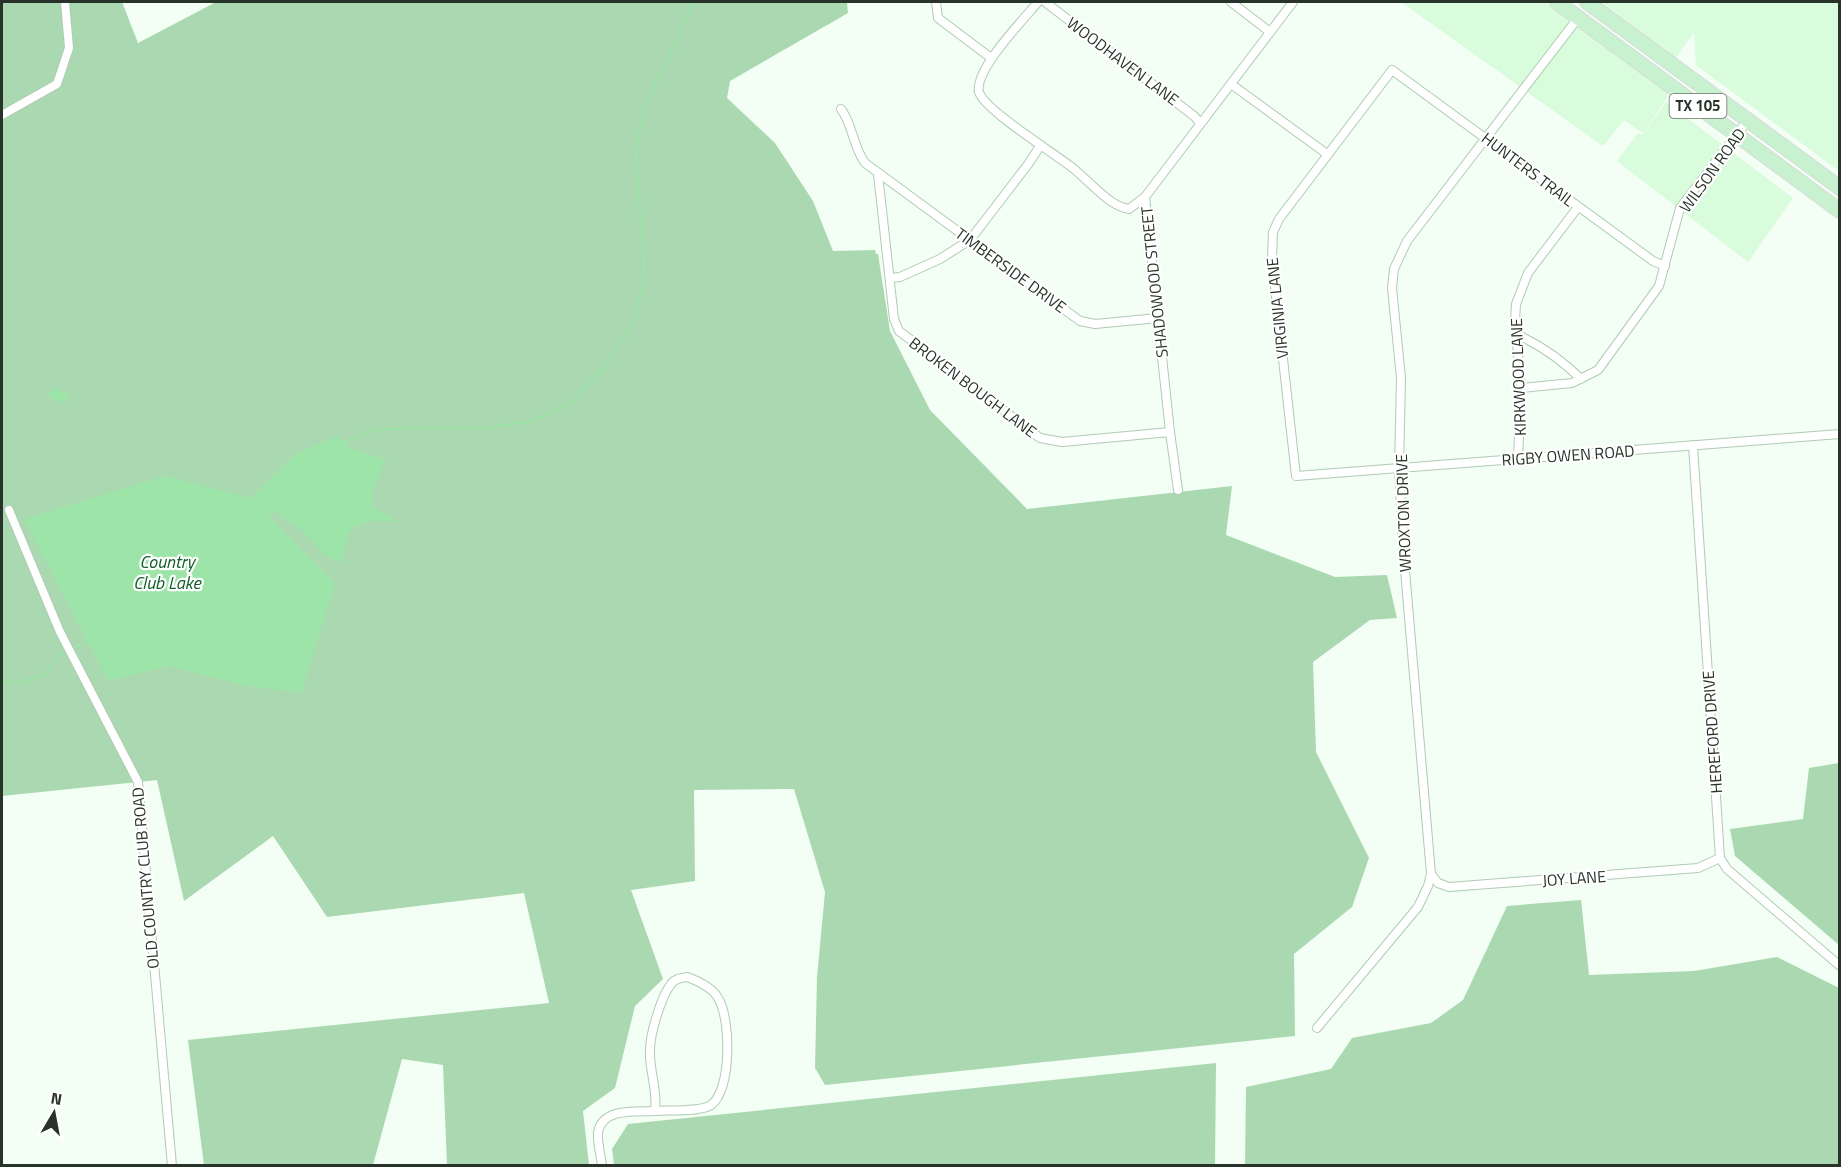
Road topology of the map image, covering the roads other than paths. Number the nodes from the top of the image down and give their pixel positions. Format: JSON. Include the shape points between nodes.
{"nodes":[{"id":1,"x":65,"y":2,"type":"edge"},
{"id":2,"x":936,"y":2,"type":"edge"},
{"id":3,"x":1038,"y":2,"type":"edge"},
{"id":4,"x":1045,"y":2,"type":"edge"},
{"id":5,"x":1231,"y":2,"type":"edge"},
{"id":6,"x":1293,"y":2,"type":"edge"},
{"id":7,"x":1557,"y":2,"type":"edge"},
{"id":8,"x":1577,"y":2,"type":"edge"},
{"id":9,"x":1587,"y":2,"type":"edge"},
{"id":10,"x":1578,"y":18,"type":"junction"},
{"id":11,"x":1270,"y":32,"type":"junction"},
{"id":12,"x":1635,"y":37,"type":"junction"},
{"id":13,"x":991,"y":58,"type":"junction"},
{"id":14,"x":1392,"y":70,"type":"joint"},
{"id":15,"x":1231,"y":84,"type":"junction"},
{"id":16,"x":841,"y":109,"type":"dead end"},
{"id":17,"x":2,"y":115,"type":"edge"},
{"id":18,"x":1748,"y":120,"type":"junction"},
{"id":19,"x":1200,"y":123,"type":"junction"},
{"id":20,"x":1736,"y":134,"type":"junction"},
{"id":21,"x":1486,"y":138,"type":"junction"},
{"id":22,"x":1040,"y":146,"type":"junction"},
{"id":23,"x":1327,"y":154,"type":"junction"},
{"id":24,"x":878,"y":174,"type":"junction"},
{"id":25,"x":1839,"y":188,"type":"edge"},
{"id":26,"x":1145,"y":197,"type":"junction"},
{"id":27,"x":1578,"y":207,"type":"junction"},
{"id":28,"x":1839,"y":211,"type":"edge"},
{"id":29,"x":970,"y":240,"type":"junction"},
{"id":30,"x":1665,"y":266,"type":"junction"},
{"id":31,"x":890,"y":278,"type":"junction"},
{"id":32,"x":1158,"y":318,"type":"junction"},
{"id":33,"x":1516,"y":334,"type":"junction"},
{"id":34,"x":1581,"y":379,"type":"junction"},
{"id":35,"x":1521,"y":388,"type":"junction"},
{"id":36,"x":1170,"y":432,"type":"junction"},
{"id":37,"x":1839,"y":434,"type":"edge"},
{"id":38,"x":1693,"y":445,"type":"junction"},
{"id":39,"x":1518,"y":459,"type":"junction"},
{"id":40,"x":1399,"y":469,"type":"junction"},
{"id":41,"x":1296,"y":476,"type":"joint"},
{"id":42,"x":1178,"y":490,"type":"dead end"},
{"id":43,"x":9,"y":510,"type":"dead end"},
{"id":44,"x":1720,"y":858,"type":"junction"},
{"id":45,"x":1431,"y":874,"type":"junction"},
{"id":46,"x":1839,"y":966,"type":"edge"},
{"id":47,"x":1317,"y":1028,"type":"dead end"},
{"id":48,"x":655,"y":1111,"type":"junction"},
{"id":49,"x":171,"y":1166,"type":"edge"},
{"id":50,"x":602,"y":1166,"type":"edge"}],
"edges":[{"from":1,"to":17,"type":"street","via":[[69,48],[57,84]]},
{"from":2,"to":13,"type":"street","via":[[938,18]]},
{"from":3,"to":13,"type":"street"},
{"from":4,"to":19,"type":"street","name":"WOODHAVEN LANE"},
{"from":5,"to":11,"type":"street"},
{"from":6,"to":11,"type":"street","name":"SHADOWOOD STREET"},
{"from":7,"to":10,"type":"main road","number":"TX 105"},
{"from":8,"to":12,"type":"main road","via":[[1620,33]]},
{"from":9,"to":12,"type":"main road","number":"TX 105"},
{"from":10,"to":20,"type":"main road","number":"TX 105"},
{"from":10,"to":21,"type":"street","name":"WROXTON DRIVE"},
{"from":11,"to":15,"type":"street","name":"SHADOWOOD STREET"},
{"from":12,"to":18,"type":"main road","number":"TX 105"},
{"from":13,"to":22,"type":"street","via":[[979,92],[988,105]]},
{"from":14,"to":21,"type":"street","name":"HUNTERS TRAIL"},
{"from":14,"to":23,"type":"street","name":"VIRGINIA LANE"},
{"from":15,"to":19,"type":"street","name":"SHADOWOOD STREET"},
{"from":15,"to":23,"type":"street"},
{"from":16,"to":24,"type":"street","name":"TIMBERSIDE DRIVE","via":[[858,154]]},
{"from":18,"to":20,"type":"street","name":"WILSON ROAD"},
{"from":18,"to":25,"type":"main road","number":"TX 105"},
{"from":19,"to":26,"type":"street","name":"SHADOWOOD STREET"},
{"from":20,"to":28,"type":"main road","number":"TX 105"},
{"from":20,"to":30,"type":"street","name":"WILSON ROAD","via":[[1680,208]]},
{"from":21,"to":27,"type":"street","name":"HUNTERS TRAIL"},
{"from":21,"to":40,"type":"street","name":"WROXTON DRIVE","via":[[1407,241],[1394,269],[1392,288],[1401,378]]},
{"from":22,"to":26,"type":"street","via":[[1120,207],[1129,209]]},
{"from":22,"to":29,"type":"street"},
{"from":23,"to":41,"type":"street","name":"VIRGINIA LANE","via":[[1279,219],[1271,246]]},
{"from":24,"to":29,"type":"street","name":"TIMBERSIDE DRIVE"},
{"from":24,"to":31,"type":"street","name":"BROKEN BOUGH LANE"},
{"from":26,"to":32,"type":"street","name":"SHADOWOOD STREET"},
{"from":27,"to":30,"type":"street","name":"HUNTERS TRAIL"},
{"from":27,"to":33,"type":"street","name":"KIRKWOOD LANE","via":[[1525,280],[1516,304]]},
{"from":29,"to":31,"type":"street","via":[[940,259]]},
{"from":29,"to":32,"type":"street","name":"TIMBERSIDE DRIVE","via":[[1080,321],[1095,324]]},
{"from":30,"to":34,"type":"street","name":"WILSON ROAD","via":[[1652,299],[1598,370]]},
{"from":31,"to":36,"type":"street","name":"BROKEN BOUGH LANE","via":[[899,331],[1040,438],[1062,441]]},
{"from":32,"to":36,"type":"street","name":"SHADOWOOD STREET"},
{"from":33,"to":34,"type":"street"},
{"from":33,"to":35,"type":"street","name":"KIRKWOOD LANE"},
{"from":34,"to":35,"type":"street","name":"WILSON ROAD"},
{"from":35,"to":39,"type":"street","name":"KIRKWOOD LANE"},
{"from":36,"to":42,"type":"street","name":"SHADOWOOD STREET"},
{"from":37,"to":38,"type":"street","name":"RIGBY OWEN ROAD"},
{"from":38,"to":39,"type":"street","name":"RIGBY OWEN ROAD"},
{"from":38,"to":44,"type":"street","name":"HEREFORD DRIVE"},
{"from":39,"to":40,"type":"street","name":"RIGBY OWEN ROAD"},
{"from":40,"to":41,"type":"street","name":"RIGBY OWEN ROAD"},
{"from":40,"to":45,"type":"street","name":"WROXTON DRIVE"},
{"from":43,"to":49,"type":"street","name":"OLD COUNTRY CLUB ROAD","via":[[67,645],[138,782]]},
{"from":44,"to":45,"type":"street","name":"JOY LANE","via":[[1698,868],[1449,887],[1438,883]]},
{"from":44,"to":46,"type":"street","via":[[1727,869]]},
{"from":45,"to":47,"type":"street","name":"WROXTON DRIVE","via":[[1418,907]]},
{"from":48,"to":48,"type":"street","via":[[711,1105],[721,1090],[727,1062],[727,1023],[718,997],[687,977],[671,984],[652,1036]]},
{"from":48,"to":50,"type":"street","via":[[617,1113],[605,1119],[598,1132]]}]}
